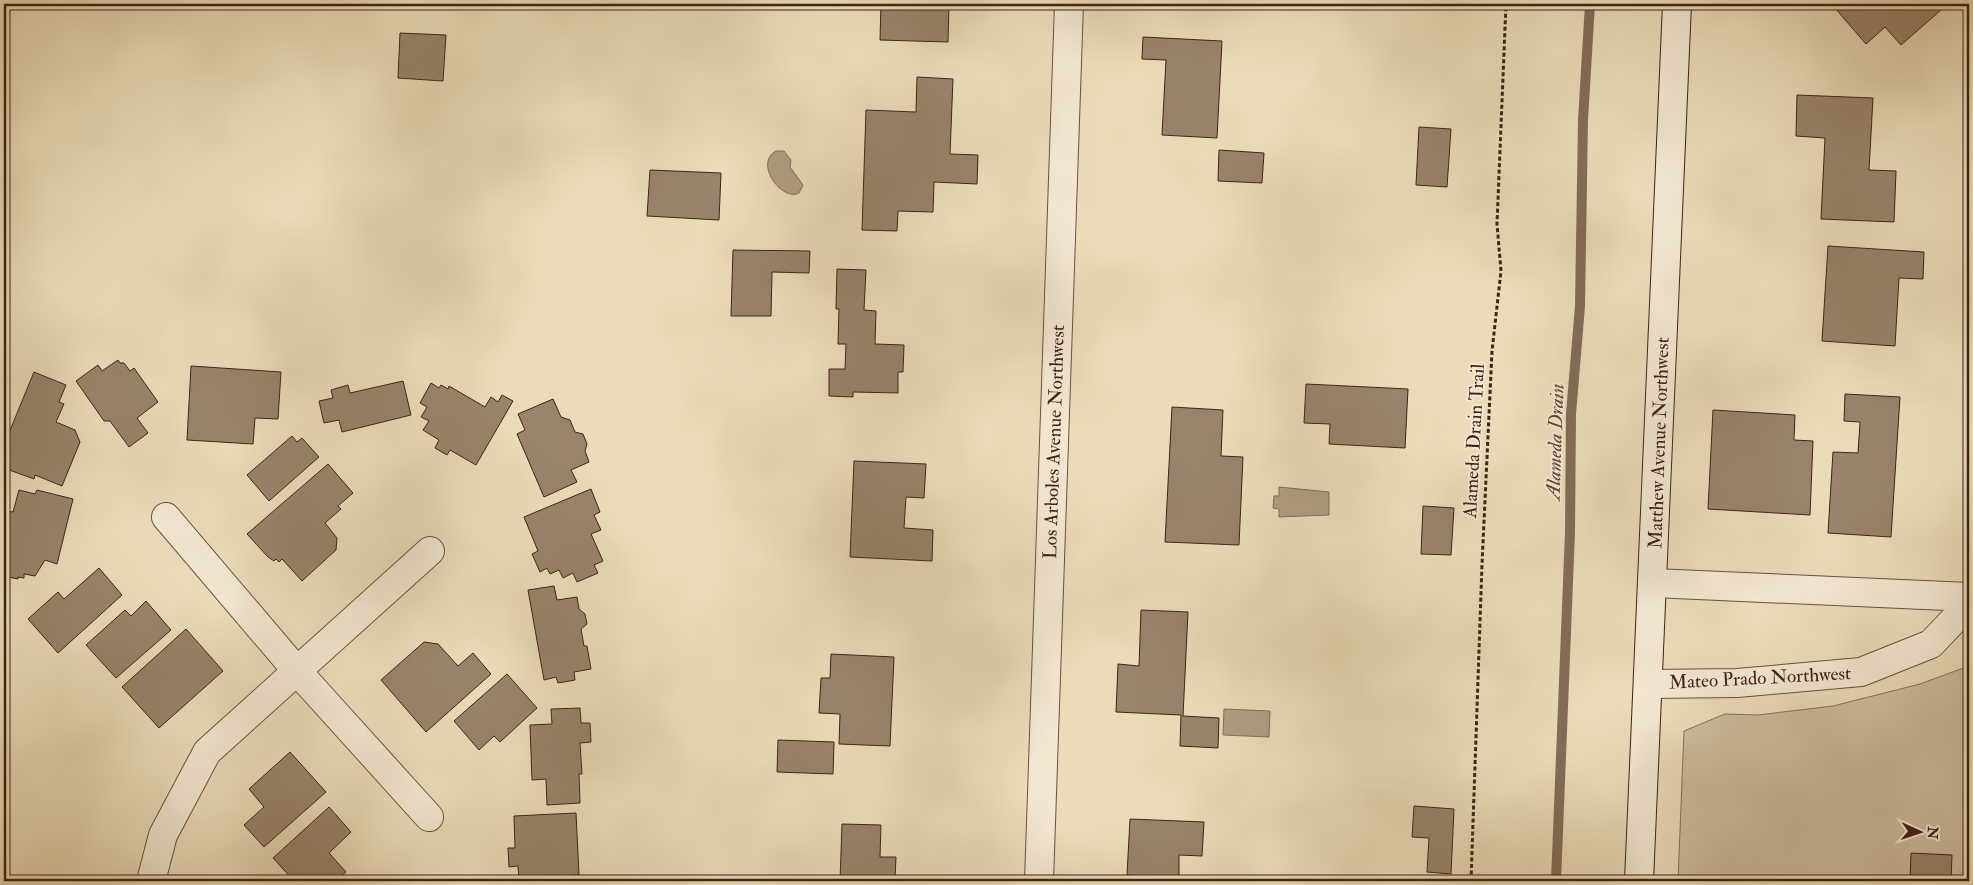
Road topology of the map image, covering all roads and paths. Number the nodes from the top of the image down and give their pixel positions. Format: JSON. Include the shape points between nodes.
{"nodes":[{"id":1,"x":1069,"y":4,"type":"edge"},
{"id":2,"x":1506,"y":4,"type":"edge"},
{"id":3,"x":1676,"y":4,"type":"edge"},
{"id":4,"x":166,"y":517,"type":"dead end"},
{"id":5,"x":430,"y":551,"type":"dead end"},
{"id":6,"x":1653,"y":582,"type":"junction"},
{"id":7,"x":1969,"y":597,"type":"edge"},
{"id":8,"x":1969,"y":604,"type":"edge"},
{"id":9,"x":297,"y":671,"type":"junction"},
{"id":10,"x":1648,"y":684,"type":"junction"},
{"id":11,"x":429,"y":817,"type":"dead end"},
{"id":12,"x":151,"y":881,"type":"edge"},
{"id":13,"x":1039,"y":881,"type":"edge"},
{"id":14,"x":1471,"y":881,"type":"edge"},
{"id":15,"x":1639,"y":881,"type":"edge"}],
"edges":[{"from":1,"to":13,"type":"street","name":"Los Arboles Avenue Northwest"},
{"from":2,"to":14,"type":"path","name":"Alameda Drain Trail","via":[[1497,224],[1501,271],[1492,351]]},
{"from":3,"to":6,"type":"street","name":"Matthew Avenue Northwest"},
{"from":4,"to":9,"type":"street"},
{"from":5,"to":9,"type":"street"},
{"from":6,"to":7,"type":"street"},
{"from":6,"to":10,"type":"street","name":"Matthew Avenue Northwest"},
{"from":8,"to":10,"type":"street","name":"Mateo Prado Northwest","via":[[1931,644],[1860,672],[1737,683]]},
{"from":9,"to":11,"type":"street"},
{"from":9,"to":12,"type":"street","via":[[207,752],[162,835]]},
{"from":10,"to":15,"type":"street","name":"Matthew Avenue Northwest"}]}
